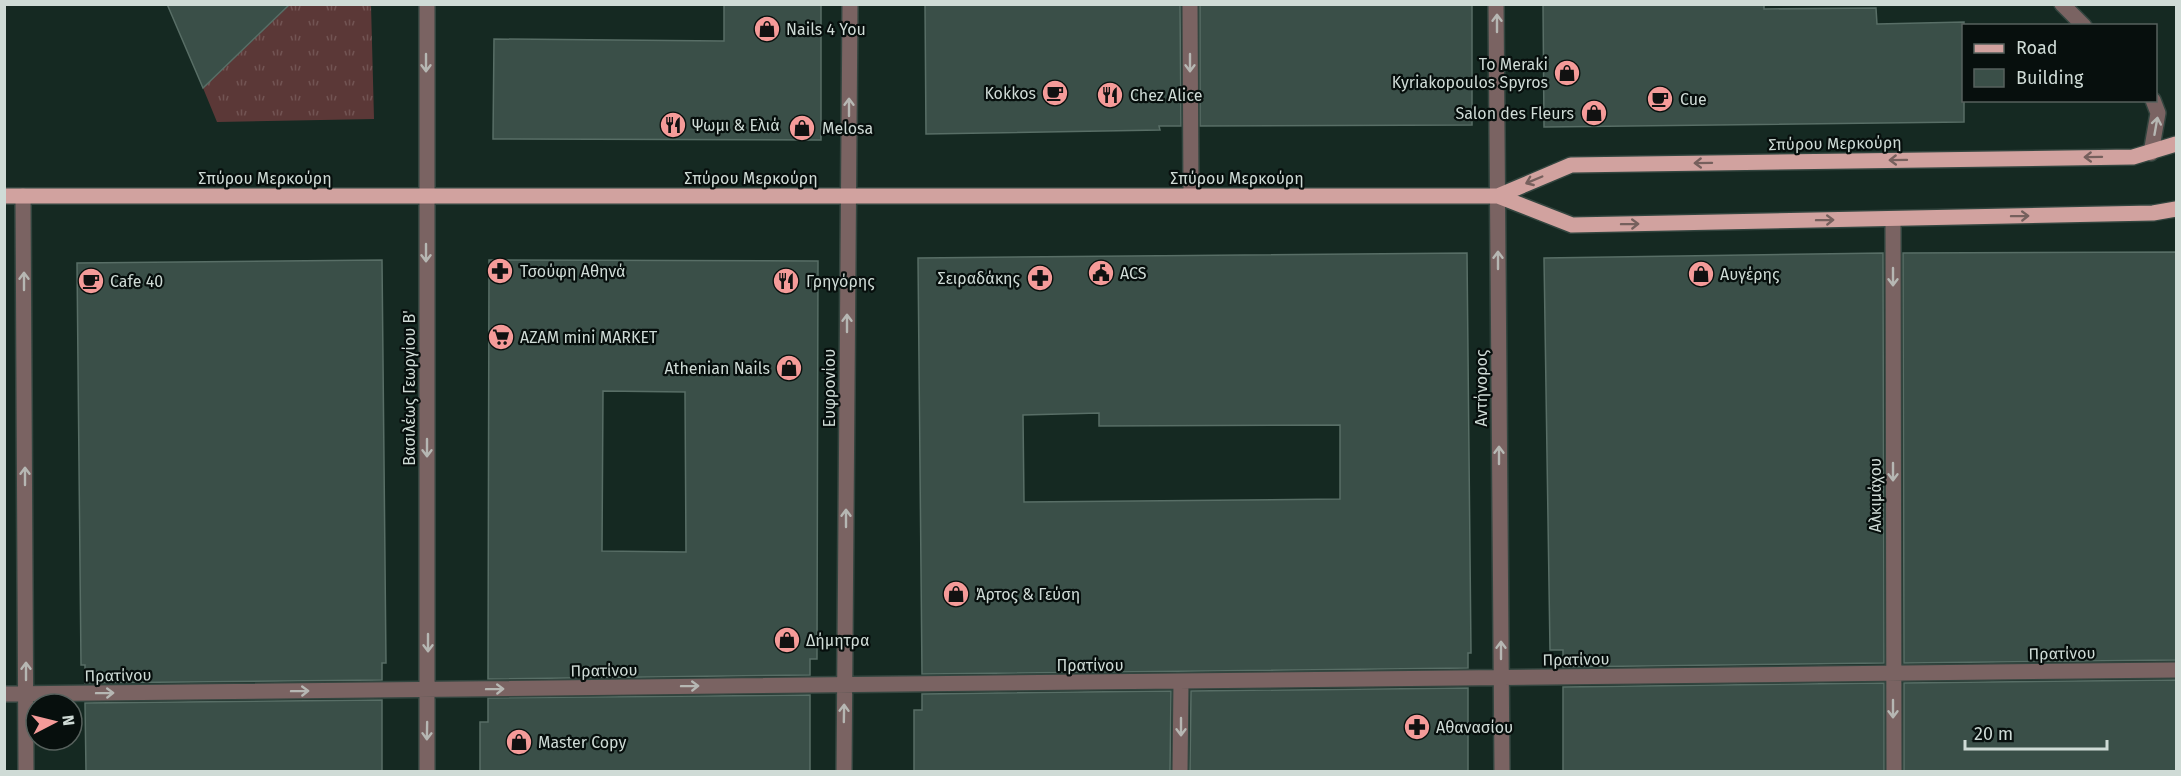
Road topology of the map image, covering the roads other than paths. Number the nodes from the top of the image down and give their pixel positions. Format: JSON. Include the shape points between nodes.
{"nodes":[{"id":1,"x":427,"y":4,"type":"edge"},
{"id":2,"x":850,"y":4,"type":"edge"},
{"id":3,"x":1190,"y":4,"type":"edge"},
{"id":4,"x":1497,"y":4,"type":"edge"},
{"id":5,"x":2062,"y":4,"type":"edge"},
{"id":6,"x":2082,"y":24,"type":"edge"},
{"id":7,"x":2153,"y":102,"type":"edge"},
{"id":8,"x":2176,"y":144,"type":"edge"},
{"id":9,"x":2151,"y":153,"type":"junction"},
{"id":10,"x":425,"y":195,"type":"junction"},
{"id":11,"x":1191,"y":195,"type":"junction"},
{"id":12,"x":4,"y":196,"type":"edge"},
{"id":13,"x":23,"y":196,"type":"junction"},
{"id":14,"x":848,"y":196,"type":"junction"},
{"id":15,"x":1498,"y":196,"type":"junction"},
{"id":16,"x":2176,"y":209,"type":"edge"},
{"id":17,"x":2153,"y":213,"type":"junction"},
{"id":18,"x":2176,"y":215,"type":"edge"},
{"id":19,"x":1893,"y":219,"type":"junction"},
{"id":20,"x":2176,"y":670,"type":"edge"},
{"id":21,"x":1893,"y":673,"type":"junction"},
{"id":22,"x":1501,"y":677,"type":"junction"},
{"id":23,"x":1181,"y":682,"type":"junction"},
{"id":24,"x":844,"y":685,"type":"junction"},
{"id":25,"x":428,"y":690,"type":"junction"},
{"id":26,"x":26,"y":692,"type":"edge"},
{"id":27,"x":84,"y":693,"type":"edge"},
{"id":28,"x":4,"y":694,"type":"edge"},
{"id":29,"x":24,"y":694,"type":"edge"},
{"id":30,"x":27,"y":752,"type":"edge"},
{"id":31,"x":27,"y":771,"type":"edge"},
{"id":32,"x":427,"y":771,"type":"edge"},
{"id":33,"x":844,"y":771,"type":"edge"},
{"id":34,"x":1180,"y":771,"type":"edge"},
{"id":35,"x":1502,"y":771,"type":"edge"},
{"id":36,"x":1893,"y":771,"type":"edge"}],
"edges":[{"from":1,"to":10,"type":"street","name":"Βασιλέως Γεωργίου Β'","one_way":true},
{"from":14,"to":2,"type":"street","name":"Ευφρονίου","one_way":true},
{"from":3,"to":11,"type":"street","one_way":true},
{"from":15,"to":4,"type":"street","name":"Αντήνορος","one_way":true},
{"from":5,"to":6,"type":"street"},
{"from":9,"to":7,"type":"street","one_way":true,"via":[[2158,113]]},
{"from":8,"to":9,"type":"main road","name":"Σπύρου Μερκούρη"},
{"from":9,"to":15,"type":"main road","name":"Σπύρου Μερκούρη","one_way":true,"via":[[2121,157],[1571,165]]},
{"from":10,"to":13,"type":"main road","name":"Σπύρου Μερκούρη"},
{"from":10,"to":14,"type":"main road","name":"Σπύρου Μερκούρη"},
{"from":10,"to":25,"type":"street","name":"Βασιλέως Γεωργίου Β'","one_way":true},
{"from":11,"to":14,"type":"main road","name":"Σπύρου Μερκούρη"},
{"from":11,"to":15,"type":"main road","name":"Σπύρου Μερκούρη"},
{"from":12,"to":13,"type":"main road","name":"Σπύρου Μερκούρη"},
{"from":26,"to":13,"type":"street","one_way":true},
{"from":24,"to":14,"type":"street","name":"Ευφρονίου","one_way":true},
{"from":15,"to":19,"type":"main road","name":"Σπύρου Μερκούρη","one_way":true,"via":[[1572,225]]},
{"from":22,"to":15,"type":"street","name":"Αντήνορος","one_way":true},
{"from":16,"to":17,"type":"main road","name":"Σπύρου Μερκούρη"},
{"from":17,"to":18,"type":"main road"},
{"from":19,"to":17,"type":"main road","name":"Σπύρου Μερκούρη","one_way":true},
{"from":19,"to":21,"type":"street","name":"Αλκιμάχου","one_way":true},
{"from":20,"to":21,"type":"street","name":"Πρατίνου"},
{"from":21,"to":22,"type":"street","name":"Πρατίνου"},
{"from":21,"to":36,"type":"street","name":"Αλκιμάχου","one_way":true},
{"from":22,"to":23,"type":"street","name":"Πρατίνου"},
{"from":22,"to":35,"type":"street","name":"Αντήνορος"},
{"from":23,"to":24,"type":"street","name":"Πρατίνου"},
{"from":23,"to":34,"type":"street","one_way":true},
{"from":25,"to":24,"type":"street","name":"Πρατίνου","one_way":true},
{"from":33,"to":24,"type":"street","name":"Ευφρονίου","one_way":true},
{"from":27,"to":25,"type":"street","name":"Πρατίνου","one_way":true},
{"from":25,"to":32,"type":"street","name":"Βασιλέως Γεωργίου Β'","one_way":true},
{"from":28,"to":29,"type":"street","name":"Πρατίνου"},
{"from":30,"to":31,"type":"street"}]}
